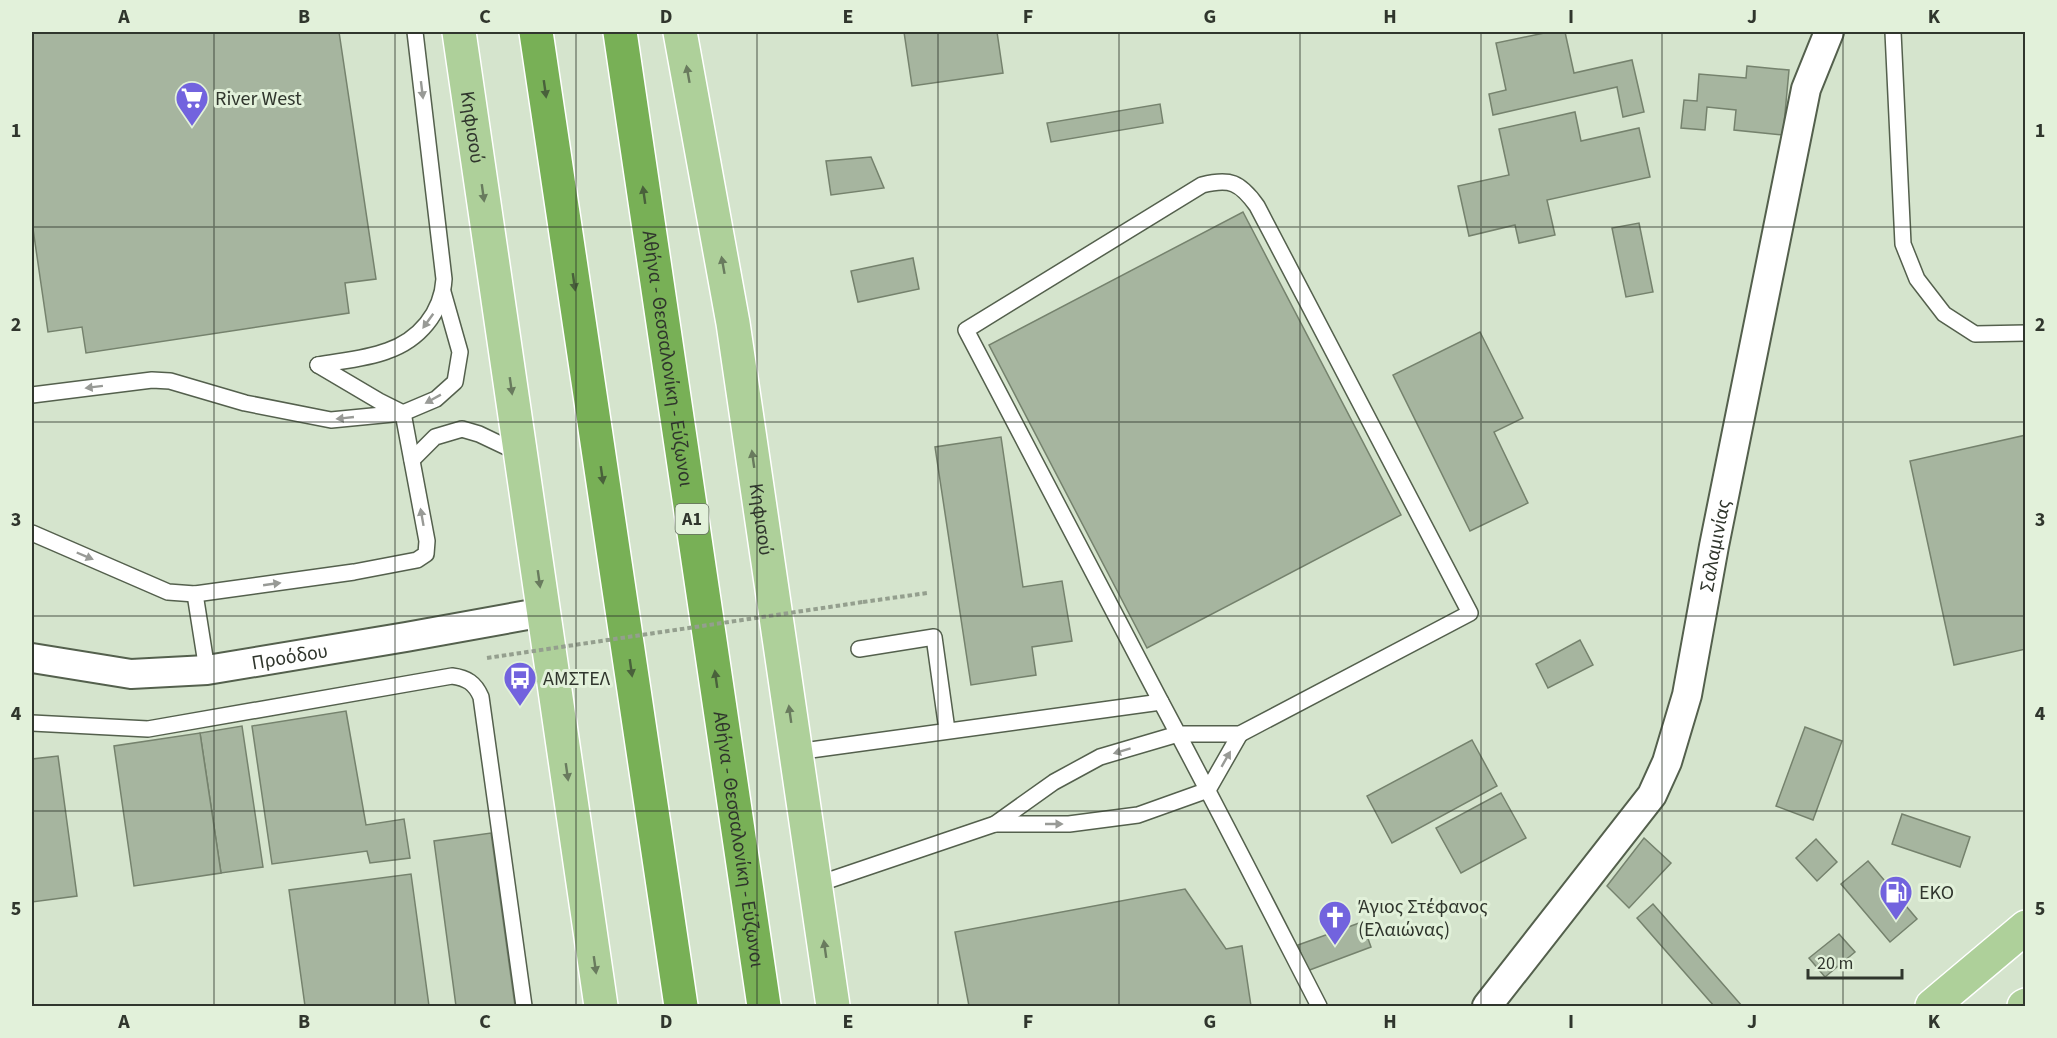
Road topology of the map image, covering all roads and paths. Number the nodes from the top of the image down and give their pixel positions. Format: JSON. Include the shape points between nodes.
{"nodes":[{"id":1,"x":415,"y":32,"type":"edge"},
{"id":2,"x":459,"y":32,"type":"edge"},
{"id":3,"x":536,"y":32,"type":"edge"},
{"id":4,"x":620,"y":32,"type":"edge"},
{"id":5,"x":680,"y":32,"type":"edge"},
{"id":6,"x":1829,"y":32,"type":"edge"},
{"id":7,"x":1893,"y":32,"type":"edge"},
{"id":8,"x":444,"y":292,"type":"junction"},
{"id":9,"x":2025,"y":333,"type":"edge"},
{"id":10,"x":32,"y":395,"type":"edge"},
{"id":11,"x":403,"y":413,"type":"junction"},
{"id":12,"x":520,"y":453,"type":"junction"},
{"id":13,"x":412,"y":460,"type":"junction"},
{"id":14,"x":32,"y":533,"type":"edge"},
{"id":15,"x":927,"y":593,"type":"dead end"},
{"id":16,"x":195,"y":594,"type":"junction"},
{"id":17,"x":544,"y":612,"type":"junction"},
{"id":18,"x":859,"y":648,"type":"dead end"},
{"id":19,"x":32,"y":658,"type":"edge"},
{"id":20,"x":486,"y":658,"type":"dead end"},
{"id":21,"x":207,"y":670,"type":"junction"},
{"id":22,"x":1161,"y":702,"type":"junction"},
{"id":23,"x":32,"y":723,"type":"edge"},
{"id":24,"x":947,"y":730,"type":"junction"},
{"id":25,"x":1178,"y":734,"type":"junction"},
{"id":26,"x":1240,"y":734,"type":"junction"},
{"id":27,"x":796,"y":752,"type":"junction"},
{"id":28,"x":1208,"y":790,"type":"junction"},
{"id":29,"x":995,"y":824,"type":"junction"},
{"id":30,"x":816,"y":885,"type":"junction"},
{"id":31,"x":2025,"y":927,"type":"edge"},
{"id":32,"x":525,"y":1006,"type":"edge"},
{"id":33,"x":601,"y":1006,"type":"edge"},
{"id":34,"x":681,"y":1006,"type":"edge"},
{"id":35,"x":765,"y":1006,"type":"edge"},
{"id":36,"x":833,"y":1006,"type":"edge"},
{"id":37,"x":1319,"y":1006,"type":"edge"},
{"id":38,"x":1487,"y":1006,"type":"edge"},
{"id":39,"x":1932,"y":1006,"type":"edge"}],
"edges":[{"from":1,"to":8,"type":"lane","one_way":true},
{"from":2,"to":12,"type":"main road","name":"Κηφισού","one_way":true},
{"from":3,"to":34,"type":"highway","one_way":true},
{"from":35,"to":4,"type":"highway","name":"Αθήνα - Θεσσαλονίκη - Εύζωνοι","number":"Α1","one_way":true},
{"from":27,"to":5,"type":"main road","name":"Κηφισού","one_way":true,"via":[[733,323]]},
{"from":6,"to":38,"type":"street","name":"Σαλαμινίας","via":[[1804,98],[1687,695],[1667,762],[1652,795]]},
{"from":7,"to":9,"type":"lane","via":[[1904,244],[1917,279],[1944,314],[1975,334]]},
{"from":8,"to":11,"type":"lane","one_way":true,"via":[[460,352],[454,382],[436,399]]},
{"from":8,"to":11,"type":"lane","one_way":true,"via":[[422,330],[405,342],[386,352],[318,365]]},
{"from":11,"to":10,"type":"lane","one_way":true,"via":[[331,420],[245,403],[171,381],[152,380]]},
{"from":11,"to":13,"type":"lane"},
{"from":12,"to":13,"type":"lane","via":[[462,429],[435,437]]},
{"from":12,"to":17,"type":"main road","name":"Κηφισού","one_way":true},
{"from":16,"to":13,"type":"lane","one_way":true,"via":[[417,560],[426,554],[427,541]]},
{"from":14,"to":16,"type":"lane","one_way":true,"via":[[168,592]]},
{"from":15,"to":20,"type":"path","bridge":true},
{"from":16,"to":21,"type":"lane"},
{"from":17,"to":21,"type":"street","name":"Προόδου"},
{"from":17,"to":33,"type":"main road","name":"Κηφισού","one_way":true},
{"from":18,"to":24,"type":"lane","via":[[934,637]]},
{"from":19,"to":21,"type":"street","name":"Προόδου","via":[[131,674]]},
{"from":22,"to":24,"type":"lane"},
{"from":22,"to":25,"type":"lane"},
{"from":22,"to":26,"type":"lane","via":[[966,330],[1202,185],[1220,181],[1234,183],[1257,206],[1470,613]]},
{"from":23,"to":32,"type":"lane","via":[[148,729],[452,675],[471,681],[481,697]]},
{"from":24,"to":27,"type":"lane"},
{"from":25,"to":26,"type":"lane"},
{"from":25,"to":28,"type":"lane"},
{"from":25,"to":29,"type":"lane","one_way":true,"via":[[1100,757],[1054,782]]},
{"from":28,"to":26,"type":"lane","one_way":true},
{"from":27,"to":30,"type":"main road","name":"Κηφισού"},
{"from":29,"to":28,"type":"lane","one_way":true,"via":[[1069,824],[1138,815]]},
{"from":28,"to":37,"type":"lane"},
{"from":29,"to":30,"type":"lane"},
{"from":36,"to":30,"type":"main road","name":"Κηφισού","one_way":true},
{"from":31,"to":39,"type":"main road"}]}
